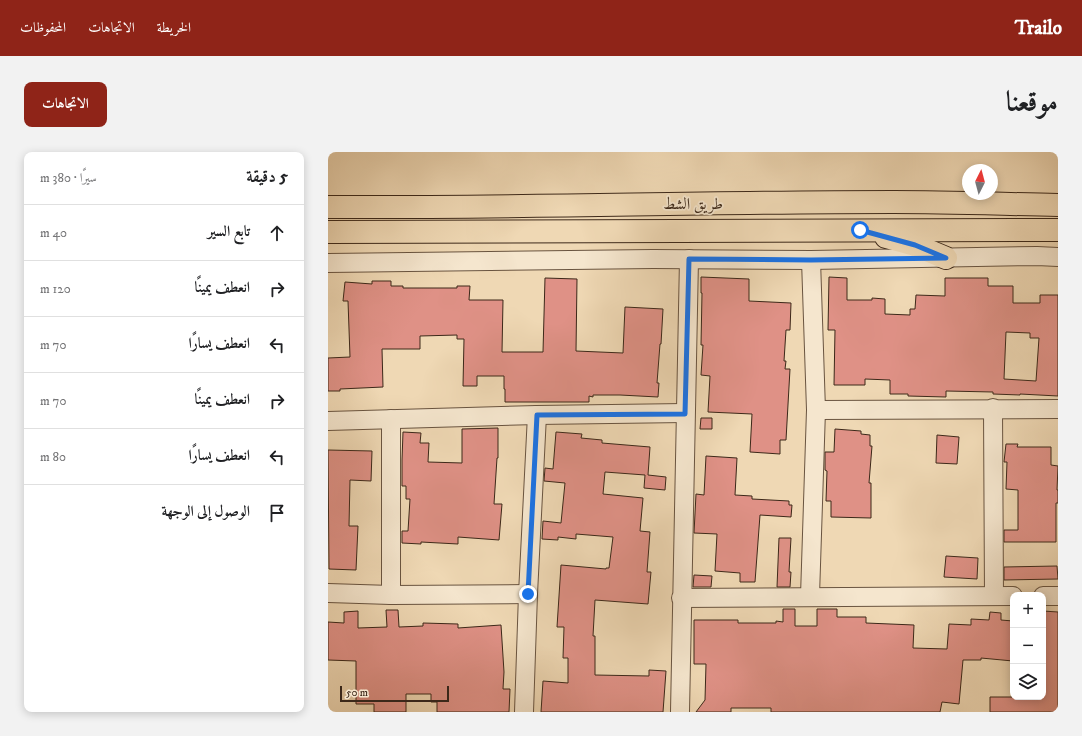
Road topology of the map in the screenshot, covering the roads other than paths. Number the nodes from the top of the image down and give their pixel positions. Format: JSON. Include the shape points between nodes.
{"nodes":[{"id":1,"x":1058,"y":205,"type":"edge"},
{"id":2,"x":328,"y":207,"type":"edge"},
{"id":3,"x":860,"y":230,"type":"junction"},
{"id":4,"x":1058,"y":230,"type":"edge"},
{"id":5,"x":328,"y":232,"type":"edge"},
{"id":6,"x":1058,"y":257,"type":"edge"},
{"id":7,"x":946,"y":258,"type":"junction"},
{"id":8,"x":689,"y":259,"type":"junction"},
{"id":9,"x":811,"y":260,"type":"junction"},
{"id":10,"x":328,"y":263,"type":"edge"},
{"id":11,"x":993,"y":408,"type":"junction"},
{"id":12,"x":1058,"y":409,"type":"edge"},
{"id":13,"x":816,"y":410,"type":"junction"},
{"id":14,"x":685,"y":414,"type":"junction"},
{"id":15,"x":537,"y":415,"type":"junction"},
{"id":16,"x":391,"y":418,"type":"junction"},
{"id":17,"x":328,"y":421,"type":"edge"},
{"id":18,"x":328,"y":593,"type":"edge"},
{"id":19,"x":528,"y":594,"type":"junction"},
{"id":20,"x":391,"y":595,"type":"junction"},
{"id":21,"x":810,"y":596,"type":"junction"},
{"id":22,"x":994,"y":596,"type":"junction"},
{"id":23,"x":1010,"y":596,"type":"edge"},
{"id":24,"x":1046,"y":596,"type":"edge"},
{"id":25,"x":1058,"y":596,"type":"edge"},
{"id":26,"x":682,"y":598,"type":"junction"},
{"id":27,"x":524,"y":712,"type":"edge"},
{"id":28,"x":680,"y":712,"type":"edge"}],
"edges":[{"from":1,"to":2,"type":"main road","name":"طريق الشط","via":[[887,202],[443,208]]},
{"from":3,"to":4,"type":"main road","name":"طريق الشط"},
{"from":3,"to":5,"type":"main road","name":"طريق الشط"},
{"from":3,"to":7,"type":"main road","via":[[915,245]]},
{"from":6,"to":7,"type":"street"},
{"from":7,"to":9,"type":"street"},
{"from":8,"to":9,"type":"street"},
{"from":8,"to":10,"type":"street"},
{"from":8,"to":14,"type":"street"},
{"from":9,"to":13,"type":"street"},
{"from":11,"to":12,"type":"street"},
{"from":11,"to":13,"type":"street"},
{"from":11,"to":22,"type":"street"},
{"from":13,"to":21,"type":"street"},
{"from":14,"to":15,"type":"street"},
{"from":14,"to":26,"type":"street"},
{"from":15,"to":16,"type":"street"},
{"from":15,"to":19,"type":"street"},
{"from":16,"to":17,"type":"street"},
{"from":16,"to":20,"type":"street"},
{"from":18,"to":20,"type":"street"},
{"from":19,"to":20,"type":"street"},
{"from":19,"to":27,"type":"street"},
{"from":21,"to":22,"type":"street"},
{"from":21,"to":26,"type":"street"},
{"from":22,"to":23,"type":"street"},
{"from":24,"to":25,"type":"street"},
{"from":26,"to":28,"type":"street"}]}
